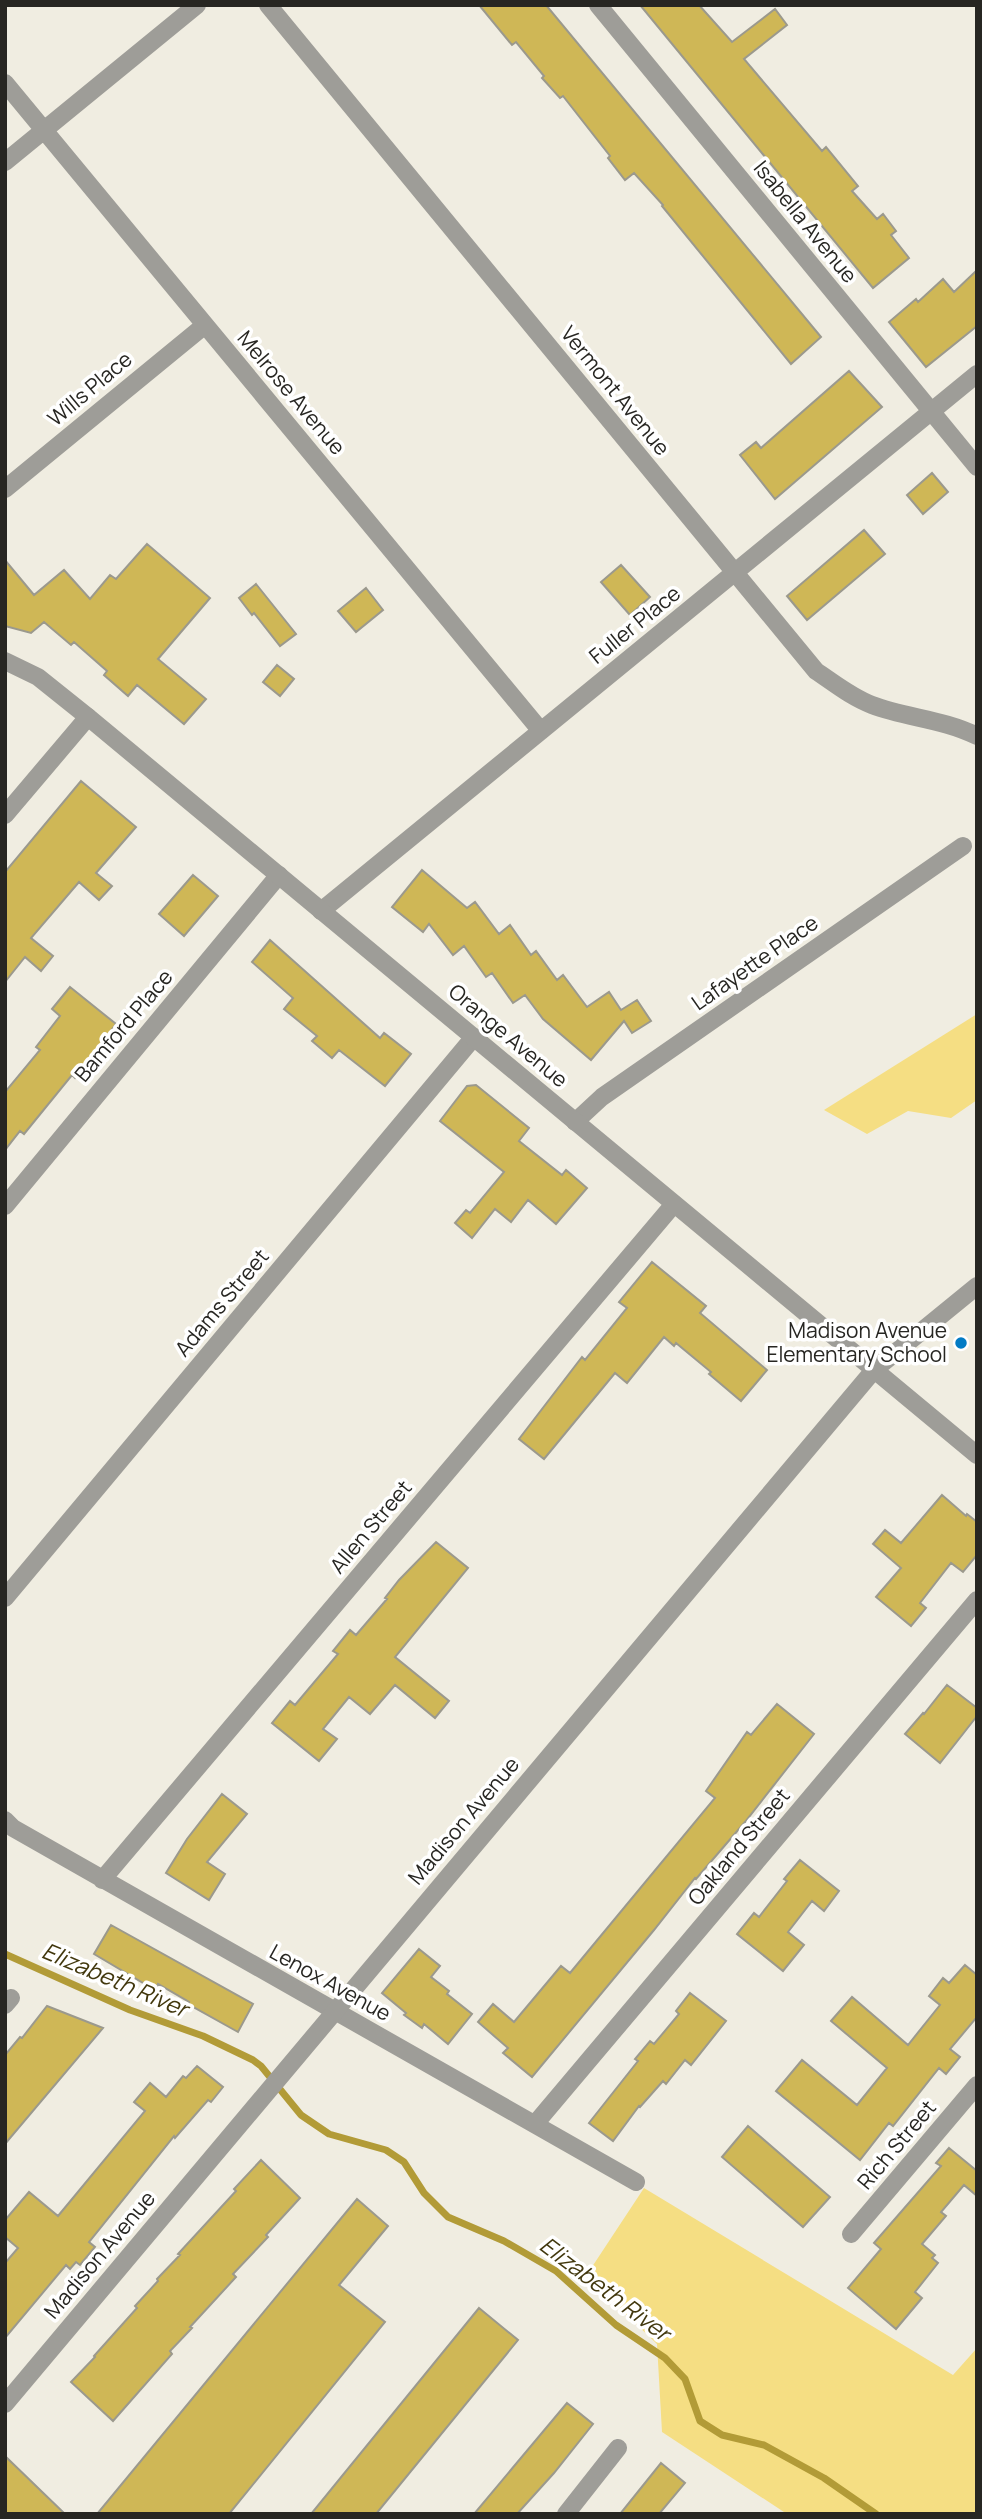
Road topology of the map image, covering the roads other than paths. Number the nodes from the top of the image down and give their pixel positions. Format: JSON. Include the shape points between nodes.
{"nodes":[{"id":1,"x":197,"y":5,"type":"edge"},
{"id":2,"x":268,"y":5,"type":"edge"},
{"id":3,"x":598,"y":5,"type":"edge"},
{"id":4,"x":5,"y":83,"type":"edge"},
{"id":5,"x":44,"y":130,"type":"junction"},
{"id":6,"x":5,"y":162,"type":"edge"},
{"id":7,"x":205,"y":325,"type":"junction"},
{"id":8,"x":977,"y":374,"type":"edge"},
{"id":9,"x":930,"y":412,"type":"junction"},
{"id":10,"x":977,"y":467,"type":"edge"},
{"id":11,"x":5,"y":489,"type":"edge"},
{"id":12,"x":735,"y":573,"type":"junction"},
{"id":13,"x":5,"y":661,"type":"edge"},
{"id":14,"x":88,"y":717,"type":"junction"},
{"id":15,"x":541,"y":732,"type":"junction"},
{"id":16,"x":977,"y":736,"type":"edge"},
{"id":17,"x":5,"y":816,"type":"edge"},
{"id":18,"x":963,"y":846,"type":"dead end"},
{"id":19,"x":279,"y":875,"type":"junction"},
{"id":20,"x":321,"y":911,"type":"junction"},
{"id":21,"x":474,"y":1037,"type":"junction"},
{"id":22,"x":575,"y":1122,"type":"junction"},
{"id":23,"x":674,"y":1204,"type":"junction"},
{"id":24,"x":5,"y":1206,"type":"edge"},
{"id":25,"x":977,"y":1286,"type":"edge"},
{"id":26,"x":874,"y":1370,"type":"junction"},
{"id":27,"x":977,"y":1455,"type":"edge"},
{"id":28,"x":5,"y":1598,"type":"edge"},
{"id":29,"x":977,"y":1600,"type":"edge"},
{"id":30,"x":5,"y":1820,"type":"edge"},
{"id":31,"x":102,"y":1880,"type":"junction"},
{"id":32,"x":333,"y":2012,"type":"junction"},
{"id":33,"x":977,"y":2085,"type":"edge"},
{"id":34,"x":535,"y":2124,"type":"junction"},
{"id":35,"x":636,"y":2182,"type":"dead end"},
{"id":36,"x":851,"y":2234,"type":"dead end"},
{"id":37,"x":5,"y":2404,"type":"edge"},
{"id":38,"x":618,"y":2448,"type":"dead end"},
{"id":39,"x":566,"y":2514,"type":"edge"}],
"edges":[{"from":1,"to":5,"type":"street"},
{"from":2,"to":12,"type":"street","name":"Vermont Avenue"},
{"from":3,"to":9,"type":"street","name":"Isabella Avenue"},
{"from":4,"to":5,"type":"street","name":"Melrose Avenue"},
{"from":5,"to":6,"type":"street"},
{"from":5,"to":7,"type":"street","name":"Melrose Avenue"},
{"from":7,"to":11,"type":"street","name":"Wills Place"},
{"from":7,"to":15,"type":"street","name":"Melrose Avenue"},
{"from":8,"to":9,"type":"street","name":"Fuller Place"},
{"from":9,"to":10,"type":"street","name":"Isabella Avenue"},
{"from":9,"to":12,"type":"street","name":"Fuller Place"},
{"from":12,"to":15,"type":"street","name":"Fuller Place"},
{"from":12,"to":16,"type":"street","name":"Vermont Avenue","via":[[816,671],[848,694]]},
{"from":13,"to":14,"type":"street","name":"Orange Avenue","via":[[38,677]]},
{"from":14,"to":17,"type":"street"},
{"from":14,"to":19,"type":"street","name":"Orange Avenue"},
{"from":15,"to":20,"type":"street","name":"Fuller Place"},
{"from":18,"to":22,"type":"street","name":"Lafayette Place","via":[[602,1097]]},
{"from":19,"to":20,"type":"street","name":"Orange Avenue"},
{"from":19,"to":24,"type":"street","name":"Bamford Place"},
{"from":20,"to":21,"type":"street","name":"Orange Avenue"},
{"from":21,"to":22,"type":"street","name":"Orange Avenue"},
{"from":21,"to":28,"type":"street","name":"Adams Street"},
{"from":22,"to":23,"type":"street","name":"Orange Avenue"},
{"from":23,"to":26,"type":"street","name":"Orange Avenue"},
{"from":23,"to":31,"type":"street","name":"Allen Street"},
{"from":25,"to":26,"type":"street","name":"Madison Avenue"},
{"from":26,"to":27,"type":"street","name":"Orange Avenue"},
{"from":26,"to":32,"type":"street","name":"Madison Avenue"},
{"from":29,"to":34,"type":"street","name":"Oakland Street"},
{"from":30,"to":31,"type":"street","name":"Lenox Avenue"},
{"from":31,"to":32,"type":"street","name":"Lenox Avenue"},
{"from":32,"to":34,"type":"street","name":"Lenox Avenue"},
{"from":32,"to":37,"type":"street","name":"Madison Avenue"},
{"from":33,"to":36,"type":"street","name":"Rich Street"},
{"from":34,"to":35,"type":"street","name":"Lenox Avenue"},
{"from":38,"to":39,"type":"street"}]}
